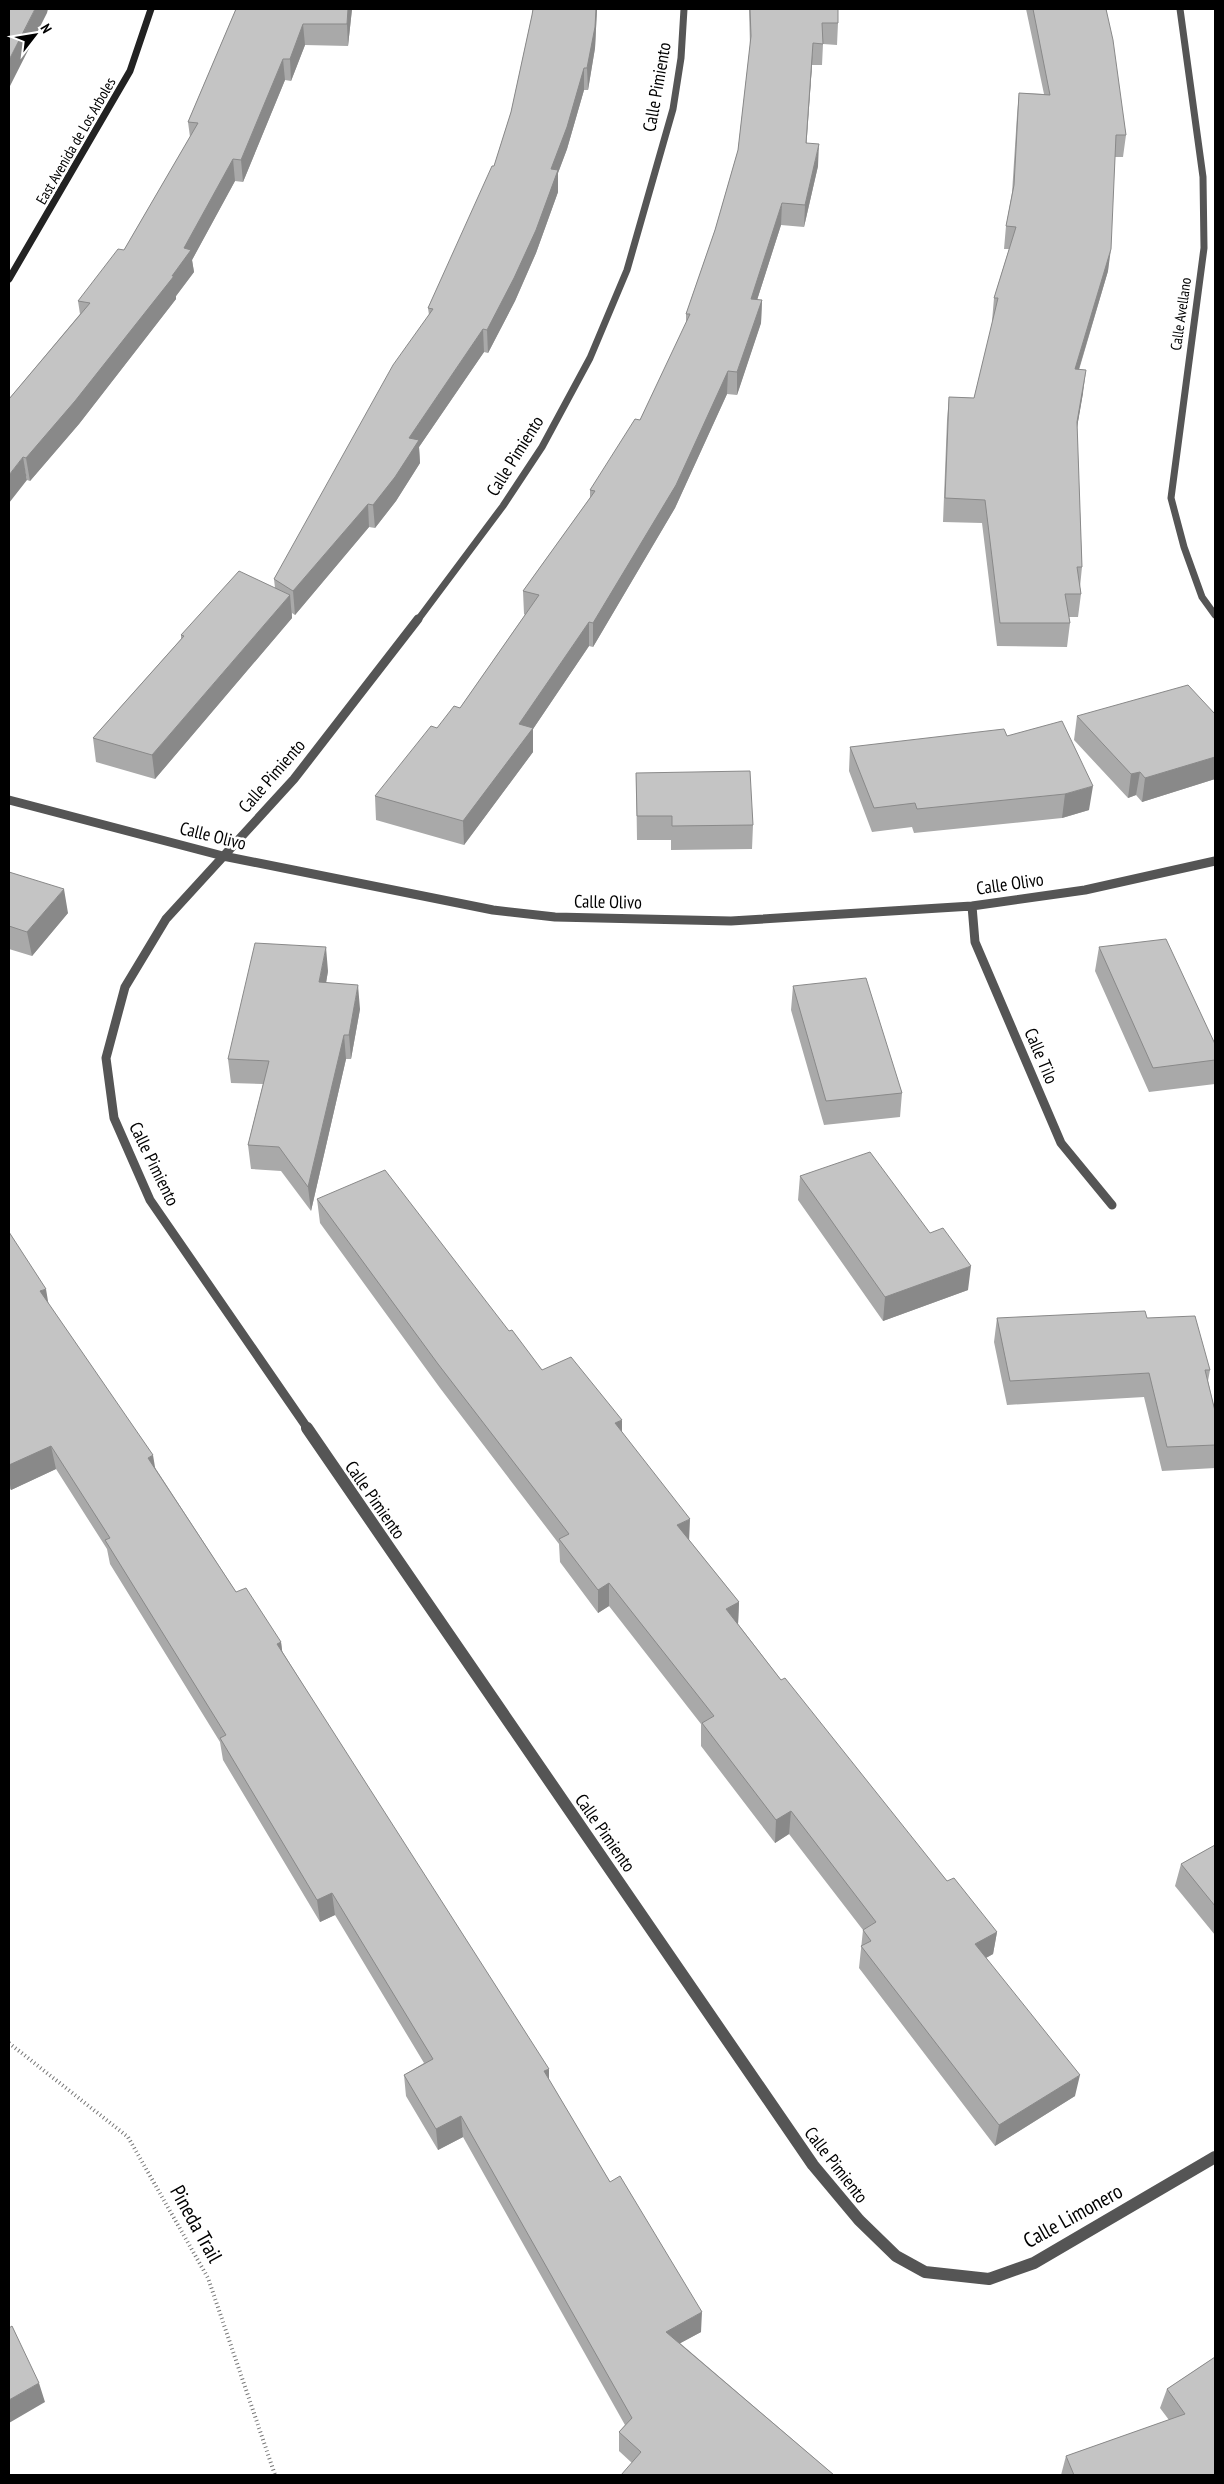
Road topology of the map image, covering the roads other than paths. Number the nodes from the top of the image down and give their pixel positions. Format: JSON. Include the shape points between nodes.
{"nodes":[{"id":1,"x":151,"y":9,"type":"edge"},
{"id":2,"x":684,"y":9,"type":"edge"},
{"id":3,"x":1180,"y":9,"type":"edge"},
{"id":4,"x":9,"y":279,"type":"edge"},
{"id":5,"x":1215,"y":615,"type":"edge"},
{"id":6,"x":9,"y":800,"type":"edge"},
{"id":7,"x":223,"y":856,"type":"junction"},
{"id":8,"x":1215,"y":861,"type":"edge"},
{"id":9,"x":972,"y":906,"type":"junction"},
{"id":10,"x":1112,"y":1205,"type":"dead end"},
{"id":11,"x":1215,"y":2157,"type":"edge"},
{"id":12,"x":940,"y":2275,"type":"joint"}],
"edges":[{"from":1,"to":4,"type":"main road","name":"East Avenida de Los Arboles","via":[[130,71]]},
{"from":2,"to":7,"type":"street","name":"Calle Pimiento","via":[[673,109],[627,270],[590,358],[546,439],[503,506],[385,663],[294,779]]},
{"from":3,"to":5,"type":"street","name":"Calle Avellano","via":[[1203,177],[1204,248],[1171,498],[1202,597]]},
{"from":6,"to":7,"type":"street","name":"Calle Olivo"},
{"from":7,"to":9,"type":"street","name":"Calle Olivo","via":[[493,910],[555,917],[731,922]]},
{"from":7,"to":12,"type":"street","name":"Calle Pimiento","via":[[166,919],[125,987],[106,1058],[114,1118],[150,1200],[813,2165],[859,2220],[896,2256],[925,2272]]},
{"from":8,"to":9,"type":"street","name":"Calle Olivo","via":[[1085,890]]},
{"from":9,"to":10,"type":"street","name":"Calle Tilo","via":[[975,942],[1061,1143]]},
{"from":11,"to":12,"type":"street","name":"Calle Limonero","via":[[1034,2263],[989,2279]]}]}
